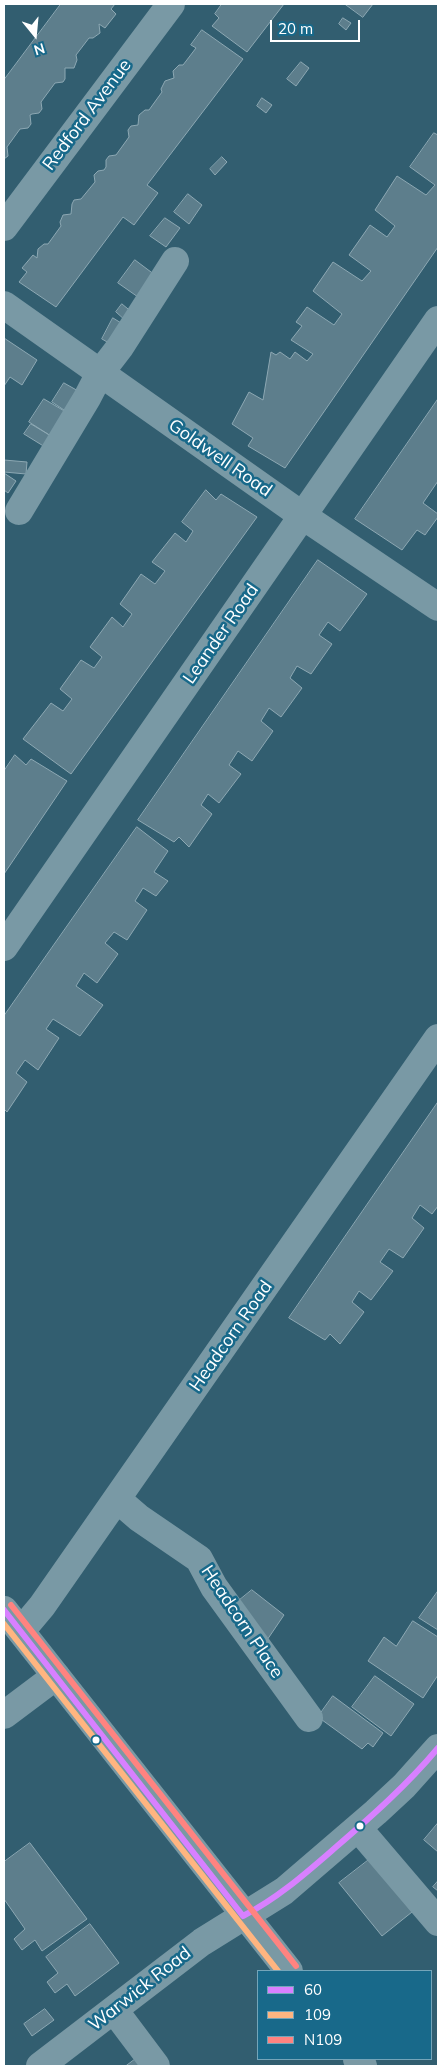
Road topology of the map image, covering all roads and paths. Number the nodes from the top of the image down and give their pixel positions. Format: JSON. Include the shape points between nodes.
{"nodes":[{"id":1,"x":169,"y":4,"type":"edge"},
{"id":2,"x":4,"y":227,"type":"edge"},
{"id":3,"x":176,"y":261,"type":"dead end"},
{"id":4,"x":4,"y":305,"type":"edge"},
{"id":5,"x":438,"y":320,"type":"edge"},
{"id":6,"x":100,"y":373,"type":"junction"},
{"id":7,"x":19,"y":511,"type":"dead end"},
{"id":8,"x":303,"y":516,"type":"junction"},
{"id":9,"x":438,"y":608,"type":"edge"},
{"id":10,"x":4,"y":947,"type":"edge"},
{"id":11,"x":438,"y":1038,"type":"edge"},
{"id":12,"x":116,"y":1499,"type":"junction"},
{"id":13,"x":4,"y":1610,"type":"edge"},
{"id":14,"x":21,"y":1631,"type":"junction"},
{"id":15,"x":56,"y":1676,"type":"junction"},
{"id":16,"x":4,"y":1715,"type":"edge"},
{"id":17,"x":309,"y":1718,"type":"dead end"},
{"id":18,"x":438,"y":1748,"type":"edge"},
{"id":19,"x":358,"y":1828,"type":"junction"},
{"id":20,"x":243,"y":1916,"type":"junction"},
{"id":21,"x":438,"y":1922,"type":"edge"},
{"id":22,"x":288,"y":1970,"type":"edge"},
{"id":23,"x":114,"y":2010,"type":"junction"},
{"id":24,"x":40,"y":2066,"type":"edge"},
{"id":25,"x":156,"y":2066,"type":"edge"}],
"edges":[{"from":1,"to":2,"type":"street","name":"Redford Avenue"},
{"from":3,"to":6,"type":"street"},
{"from":4,"to":6,"type":"street","name":"Goldwell Road"},
{"from":5,"to":8,"type":"street","name":"Leander Road"},
{"from":6,"to":7,"type":"street"},
{"from":6,"to":8,"type":"street","name":"Goldwell Road"},
{"from":8,"to":9,"type":"street","name":"Goldwell Road"},
{"from":8,"to":10,"type":"street","name":"Leander Road"},
{"from":11,"to":12,"type":"street","name":"Headcorn Road"},
{"from":12,"to":14,"type":"street","name":"Headcorn Road"},
{"from":12,"to":17,"type":"street","name":"Headcorn Place","via":[[199,1560],[214,1587]]},
{"from":13,"to":14,"type":"highway"},
{"from":14,"to":15,"type":"highway"},
{"from":15,"to":16,"type":"street"},
{"from":15,"to":20,"type":"highway"},
{"from":18,"to":19,"type":"street","name":"Warwick Road","via":[[404,1786]]},
{"from":19,"to":20,"type":"street","name":"Warwick Road","via":[[284,1891]]},
{"from":19,"to":21,"type":"street"},
{"from":20,"to":22,"type":"highway"},
{"from":20,"to":23,"type":"street","name":"Warwick Road","via":[[202,1942]]},
{"from":23,"to":24,"type":"street","name":"Warwick Road"},
{"from":23,"to":25,"type":"street"}]}
